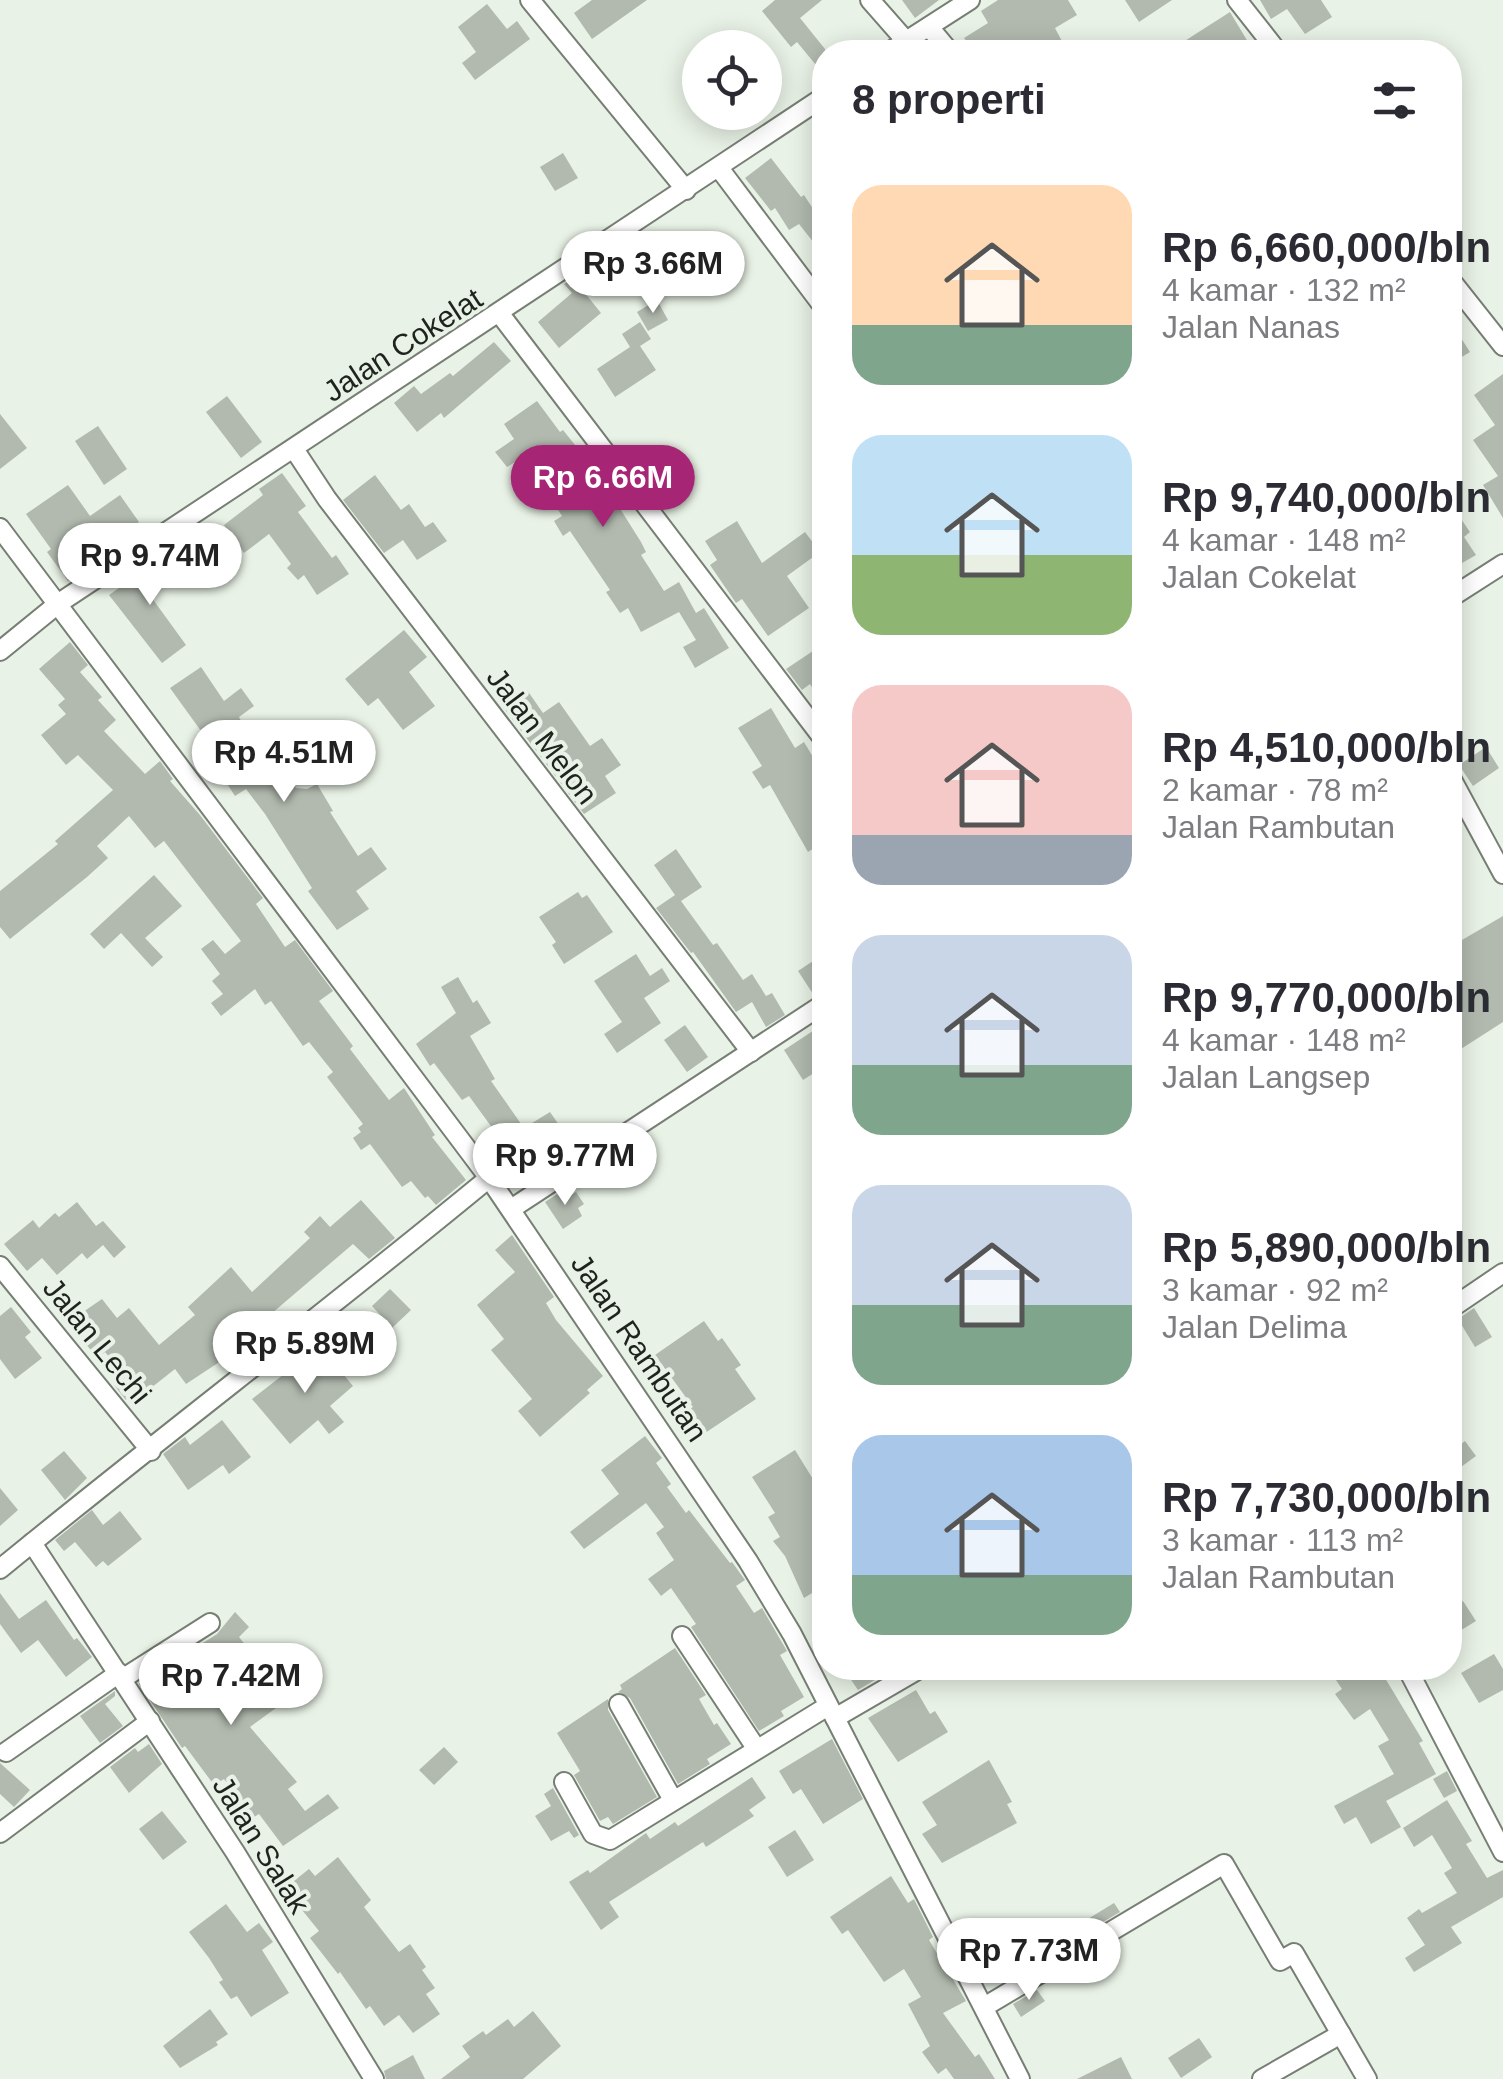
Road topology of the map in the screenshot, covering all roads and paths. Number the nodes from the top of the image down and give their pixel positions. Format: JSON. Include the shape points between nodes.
{"nodes":[{"id":1,"x":530,"y":0,"type":"edge"},
{"id":2,"x":870,"y":0,"type":"edge"},
{"id":3,"x":970,"y":0,"type":"edge"},
{"id":4,"x":1237,"y":0,"type":"edge"},
{"id":5,"x":929,"y":27,"type":"junction"},
{"id":6,"x":904,"y":40,"type":"edge"},
{"id":7,"x":909,"y":40,"type":"edge"},
{"id":8,"x":940,"y":40,"type":"edge"},
{"id":9,"x":1269,"y":40,"type":"edge"},
{"id":10,"x":812,"y":105,"type":"edge"},
{"id":11,"x":719,"y":168,"type":"junction"},
{"id":12,"x":686,"y":190,"type":"junction"},
{"id":13,"x":812,"y":292,"type":"edge"},
{"id":14,"x":1462,"y":293,"type":"edge"},
{"id":15,"x":500,"y":314,"type":"junction"},
{"id":16,"x":1501,"y":340,"type":"edge"},
{"id":17,"x":294,"y":450,"type":"junction"},
{"id":18,"x":0,"y":528,"type":"edge"},
{"id":19,"x":1503,"y":564,"type":"edge"},
{"id":20,"x":1462,"y":590,"type":"edge"},
{"id":21,"x":59,"y":603,"type":"junction"},
{"id":22,"x":0,"y":651,"type":"edge"},
{"id":23,"x":812,"y":724,"type":"edge"},
{"id":24,"x":1462,"y":798,"type":"edge"},
{"id":25,"x":1503,"y":874,"type":"edge"},
{"id":26,"x":812,"y":1011,"type":"edge"},
{"id":27,"x":751,"y":1052,"type":"junction"},
{"id":28,"x":489,"y":1178,"type":"junction"},
{"id":29,"x":511,"y":1210,"type":"junction"},
{"id":30,"x":0,"y":1266,"type":"edge"},
{"id":31,"x":1503,"y":1273,"type":"edge"},
{"id":32,"x":1462,"y":1301,"type":"edge"},
{"id":33,"x":151,"y":1451,"type":"junction"},
{"id":34,"x":32,"y":1543,"type":"junction"},
{"id":35,"x":0,"y":1569,"type":"edge"},
{"id":36,"x":210,"y":1623,"type":"dead end"},
{"id":37,"x":682,"y":1636,"type":"dead end"},
{"id":38,"x":812,"y":1673,"type":"edge"},
{"id":39,"x":120,"y":1676,"type":"junction"},
{"id":40,"x":816,"y":1680,"type":"edge"},
{"id":41,"x":897,"y":1680,"type":"edge"},
{"id":42,"x":1413,"y":1680,"type":"edge"},
{"id":43,"x":619,"y":1704,"type":"dead end"},
{"id":44,"x":832,"y":1712,"type":"junction"},
{"id":45,"x":150,"y":1721,"type":"junction"},
{"id":46,"x":756,"y":1748,"type":"junction"},
{"id":47,"x":6,"y":1752,"type":"dead end"},
{"id":48,"x":564,"y":1782,"type":"dead end"},
{"id":49,"x":673,"y":1800,"type":"junction"},
{"id":50,"x":0,"y":1832,"type":"edge"},
{"id":51,"x":1503,"y":1852,"type":"edge"},
{"id":52,"x":984,"y":2007,"type":"junction"},
{"id":53,"x":1341,"y":2034,"type":"junction"},
{"id":54,"x":374,"y":2079,"type":"edge"},
{"id":55,"x":1020,"y":2079,"type":"edge"},
{"id":56,"x":1262,"y":2079,"type":"edge"},
{"id":57,"x":1367,"y":2079,"type":"edge"}],
"edges":[{"from":1,"to":12,"type":"street"},
{"from":2,"to":6,"type":"street"},
{"from":3,"to":5,"type":"street"},
{"from":4,"to":9,"type":"street"},
{"from":5,"to":7,"type":"street"},
{"from":5,"to":8,"type":"street"},
{"from":10,"to":11,"type":"street","name":"Jalan Cokelat"},
{"from":11,"to":12,"type":"street","name":"Jalan Cokelat"},
{"from":11,"to":13,"type":"street"},
{"from":12,"to":15,"type":"street","name":"Jalan Cokelat"},
{"from":14,"to":16,"type":"street"},
{"from":15,"to":17,"type":"street","name":"Jalan Cokelat"},
{"from":15,"to":23,"type":"street"},
{"from":17,"to":21,"type":"street","name":"Jalan Cokelat"},
{"from":17,"to":27,"type":"street","name":"Jalan Melon"},
{"from":18,"to":21,"type":"street","name":"Jalan Rambutan"},
{"from":19,"to":20,"type":"street"},
{"from":21,"to":22,"type":"street","name":"Jalan Cokelat"},
{"from":21,"to":28,"type":"street","name":"Jalan Rambutan"},
{"from":24,"to":25,"type":"street"},
{"from":26,"to":27,"type":"street"},
{"from":27,"to":29,"type":"street"},
{"from":28,"to":29,"type":"street","name":"Jalan Rambutan"},
{"from":28,"to":33,"type":"street"},
{"from":29,"to":38,"type":"street","name":"Jalan Rambutan","via":[[748,1560]]},
{"from":30,"to":33,"type":"street","name":"Jalan Lechi"},
{"from":31,"to":32,"type":"street"},
{"from":33,"to":34,"type":"street"},
{"from":34,"to":35,"type":"street"},
{"from":34,"to":39,"type":"street","name":"Jalan Salak"},
{"from":36,"to":39,"type":"street"},
{"from":37,"to":46,"type":"street"},
{"from":39,"to":45,"type":"street","name":"Jalan Salak"},
{"from":39,"to":47,"type":"street"},
{"from":40,"to":44,"type":"street","name":"Jalan Rambutan"},
{"from":41,"to":44,"type":"street"},
{"from":42,"to":51,"type":"street"},
{"from":43,"to":49,"type":"street"},
{"from":44,"to":46,"type":"street"},
{"from":44,"to":52,"type":"street","name":"Jalan Rambutan"},
{"from":45,"to":50,"type":"street"},
{"from":45,"to":54,"type":"street","name":"Jalan Salak"},
{"from":46,"to":49,"type":"street"},
{"from":48,"to":49,"type":"street","via":[[594,1834],[605,1840]]},
{"from":52,"to":53,"type":"street","via":[[1224,1864],[1280,1960],[1294,1954]]},
{"from":52,"to":55,"type":"street","name":"Jalan Rambutan"},
{"from":53,"to":56,"type":"street"},
{"from":53,"to":57,"type":"street"}]}
